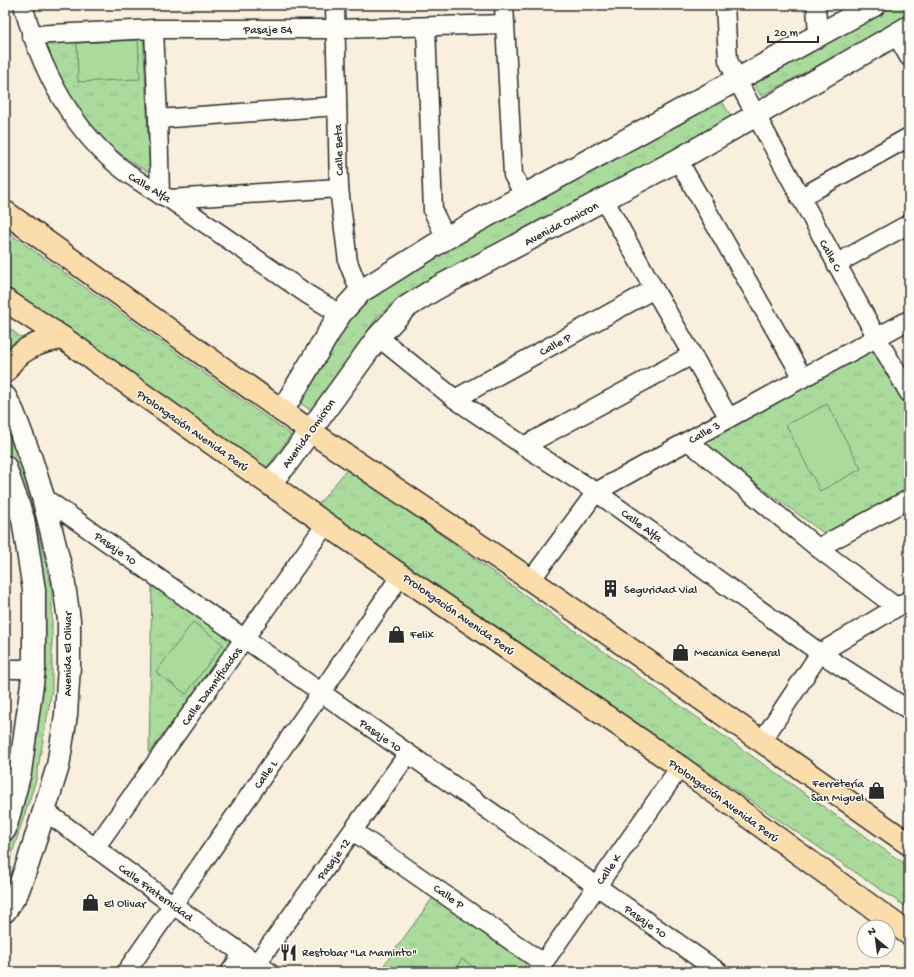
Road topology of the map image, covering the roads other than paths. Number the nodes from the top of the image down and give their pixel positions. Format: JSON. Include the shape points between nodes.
{"nodes":[{"id":1,"x":23,"y":5,"type":"edge"},
{"id":2,"x":335,"y":5,"type":"edge"},
{"id":3,"x":504,"y":5,"type":"edge"},
{"id":4,"x":725,"y":5,"type":"edge"},
{"id":5,"x":816,"y":5,"type":"edge"},
{"id":6,"x":874,"y":5,"type":"edge"},
{"id":7,"x":505,"y":24,"type":"junction"},
{"id":8,"x":426,"y":27,"type":"junction"},
{"id":9,"x":154,"y":29,"type":"junction"},
{"id":10,"x":336,"y":29,"type":"junction"},
{"id":11,"x":903,"y":30,"type":"edge"},
{"id":12,"x":31,"y":35,"type":"junction"},
{"id":13,"x":818,"y":36,"type":"junction"},
{"id":14,"x":909,"y":57,"type":"edge"},
{"id":15,"x":737,"y":80,"type":"junction"},
{"id":16,"x":337,"y":106,"type":"junction"},
{"id":17,"x":755,"y":115,"type":"junction"},
{"id":18,"x":158,"y":119,"type":"junction"},
{"id":19,"x":909,"y":137,"type":"edge"},
{"id":20,"x":678,"y":160,"type":"junction"},
{"id":21,"x":339,"y":188,"type":"junction"},
{"id":22,"x":525,"y":196,"type":"junction"},
{"id":23,"x":165,"y":197,"type":"junction"},
{"id":24,"x":800,"y":198,"type":"junction"},
{"id":25,"x":604,"y":199,"type":"junction"},
{"id":26,"x":5,"y":212,"type":"edge"},
{"id":27,"x":909,"y":224,"type":"edge"},
{"id":28,"x":446,"y":238,"type":"junction"},
{"id":29,"x":836,"y":264,"type":"junction"},
{"id":30,"x":654,"y":289,"type":"junction"},
{"id":31,"x":360,"y":292,"type":"junction"},
{"id":32,"x":5,"y":300,"type":"edge"},
{"id":33,"x":340,"y":314,"type":"junction"},
{"id":34,"x":909,"y":320,"type":"edge"},
{"id":35,"x":378,"y":336,"type":"junction"},
{"id":36,"x":63,"y":338,"type":"junction"},
{"id":37,"x":876,"y":338,"type":"junction"},
{"id":38,"x":692,"y":355,"type":"junction"},
{"id":39,"x":5,"y":372,"type":"edge"},
{"id":40,"x":803,"y":378,"type":"junction"},
{"id":41,"x":909,"y":393,"type":"edge"},
{"id":42,"x":5,"y":397,"type":"edge"},
{"id":43,"x":455,"y":398,"type":"junction"},
{"id":44,"x":282,"y":411,"type":"junction"},
{"id":45,"x":729,"y":418,"type":"junction"},
{"id":46,"x":310,"y":431,"type":"junction"},
{"id":47,"x":688,"y":441,"type":"junction"},
{"id":48,"x":524,"y":446,"type":"junction"},
{"id":49,"x":5,"y":467,"type":"edge"},
{"id":50,"x":269,"y":484,"type":"junction"},
{"id":51,"x":596,"y":492,"type":"junction"},
{"id":52,"x":43,"y":497,"type":"junction"},
{"id":53,"x":909,"y":499,"type":"edge"},
{"id":54,"x":326,"y":524,"type":"junction"},
{"id":55,"x":818,"y":548,"type":"junction"},
{"id":56,"x":401,"y":575,"type":"junction"},
{"id":57,"x":531,"y":580,"type":"junction"},
{"id":58,"x":903,"y":604,"type":"edge"},
{"id":59,"x":244,"y":638,"type":"junction"},
{"id":60,"x":820,"y":653,"type":"junction"},
{"id":61,"x":5,"y":669,"type":"edge"},
{"id":62,"x":34,"y":669,"type":"junction"},
{"id":63,"x":321,"y":693,"type":"junction"},
{"id":64,"x":902,"y":696,"type":"edge"},
{"id":65,"x":909,"y":710,"type":"edge"},
{"id":66,"x":762,"y":741,"type":"junction"},
{"id":67,"x":408,"y":754,"type":"junction"},
{"id":68,"x":680,"y":767,"type":"junction"},
{"id":69,"x":45,"y":811,"type":"junction"},
{"id":70,"x":5,"y":829,"type":"edge"},
{"id":71,"x":353,"y":831,"type":"junction"},
{"id":72,"x":909,"y":844,"type":"edge"},
{"id":73,"x":95,"y":848,"type":"junction"},
{"id":74,"x":596,"y":886,"type":"junction"},
{"id":75,"x":173,"y":905,"type":"junction"},
{"id":76,"x":5,"y":911,"type":"edge"},
{"id":77,"x":909,"y":934,"type":"edge"},
{"id":78,"x":256,"y":963,"type":"edge"},
{"id":79,"x":540,"y":967,"type":"edge"},
{"id":80,"x":126,"y":972,"type":"edge"},
{"id":81,"x":230,"y":972,"type":"edge"},
{"id":82,"x":719,"y":972,"type":"edge"}],
"edges":[{"from":1,"to":12,"type":"street","name":"Calle Alfa"},
{"from":2,"to":10,"type":"street","name":"Calle Beta"},
{"from":3,"to":7,"type":"street"},
{"from":4,"to":15,"type":"street","name":"Calle C","via":[[728,60]]},
{"from":5,"to":13,"type":"street"},
{"from":6,"to":13,"type":"street"},
{"from":7,"to":8,"type":"street","name":"Pasaje 54"},
{"from":7,"to":22,"type":"street","via":[[513,175]]},
{"from":8,"to":10,"type":"street","name":"Pasaje 54"},
{"from":8,"to":28,"type":"street","via":[[433,210]]},
{"from":9,"to":10,"type":"street","name":"Pasaje 54"},
{"from":9,"to":12,"type":"street","name":"Pasaje 54"},
{"from":9,"to":18,"type":"street"},
{"from":10,"to":16,"type":"street","name":"Calle Beta"},
{"from":11,"to":14,"type":"street"},
{"from":11,"to":17,"type":"street","name":"Avenida Omicron"},
{"from":12,"to":23,"type":"street","name":"Calle Alfa","via":[[59,96],[88,137],[123,171]]},
{"from":13,"to":15,"type":"street"},
{"from":15,"to":17,"type":"street","name":"Calle C"},
{"from":15,"to":22,"type":"street"},
{"from":16,"to":18,"type":"street"},
{"from":16,"to":21,"type":"street","name":"Calle Beta"},
{"from":17,"to":20,"type":"street","name":"Avenida Omicron"},
{"from":17,"to":24,"type":"street","name":"Calle C"},
{"from":18,"to":23,"type":"street"},
{"from":19,"to":24,"type":"street"},
{"from":20,"to":25,"type":"street","name":"Avenida Omicron"},
{"from":20,"to":40,"type":"street"},
{"from":21,"to":23,"type":"street"},
{"from":21,"to":31,"type":"street","name":"Calle Beta","via":[[348,262]]},
{"from":22,"to":28,"type":"street"},
{"from":23,"to":33,"type":"street","name":"Calle Alfa"},
{"from":24,"to":29,"type":"street","name":"Calle C"},
{"from":25,"to":30,"type":"street"},
{"from":25,"to":35,"type":"street","name":"Avenida Omicron","via":[[435,289],[405,308]]},
{"from":26,"to":44,"type":"main road"},
{"from":27,"to":29,"type":"street"},
{"from":28,"to":31,"type":"street"},
{"from":29,"to":37,"type":"street","name":"Calle C"},
{"from":30,"to":38,"type":"street"},
{"from":30,"to":43,"type":"street","name":"Calle P"},
{"from":31,"to":33,"type":"street"},
{"from":32,"to":36,"type":"main road","name":"Prolongación Avenida Perú"},
{"from":33,"to":44,"type":"street"},
{"from":34,"to":37,"type":"street","name":"Calle 3"},
{"from":35,"to":43,"type":"street","name":"Calle Alfa"},
{"from":35,"to":46,"type":"street","name":"Avenida Omicron"},
{"from":36,"to":39,"type":"main road","via":[[46,340],[30,347],[17,357]]},
{"from":36,"to":50,"type":"main road","name":"Prolongación Avenida Perú"},
{"from":37,"to":40,"type":"street","name":"Calle 3"},
{"from":37,"to":41,"type":"street","name":"Calle C"},
{"from":38,"to":45,"type":"street"},
{"from":38,"to":48,"type":"street"},
{"from":40,"to":45,"type":"street","name":"Calle 3"},
{"from":42,"to":52,"type":"street","name":"Avenida El Olivar","via":[[31,458]]},
{"from":43,"to":48,"type":"street","name":"Calle Alfa"},
{"from":44,"to":46,"type":"main road"},
{"from":45,"to":47,"type":"street","name":"Calle 3"},
{"from":46,"to":50,"type":"street","name":"Avenida Omicron"},
{"from":46,"to":57,"type":"main road"},
{"from":47,"to":51,"type":"street","name":"Calle 3"},
{"from":47,"to":55,"type":"street"},
{"from":48,"to":51,"type":"street","name":"Calle Alfa"},
{"from":49,"to":62,"type":"street","via":[[23,519],[34,590]]},
{"from":50,"to":54,"type":"main road","name":"Prolongación Avenida Perú"},
{"from":51,"to":57,"type":"street","name":"Calle 3"},
{"from":51,"to":60,"type":"street","name":"Calle Alfa"},
{"from":52,"to":59,"type":"street","name":"Pasaje 10"},
{"from":52,"to":69,"type":"street","name":"Avenida El Olivar","via":[[64,578],[69,620],[66,716],[58,766]]},
{"from":53,"to":55,"type":"street"},
{"from":54,"to":56,"type":"main road","name":"Prolongación Avenida Perú"},
{"from":54,"to":59,"type":"street","name":"Calle Damnificados"},
{"from":55,"to":58,"type":"street"},
{"from":56,"to":63,"type":"street","name":"Calle L"},
{"from":56,"to":68,"type":"main road","name":"Prolongación Avenida Perú"},
{"from":57,"to":66,"type":"main road"},
{"from":58,"to":60,"type":"street"},
{"from":59,"to":63,"type":"street","name":"Pasaje 10"},
{"from":59,"to":73,"type":"street","name":"Calle Damnificados"},
{"from":60,"to":64,"type":"street","name":"Calle Alfa"},
{"from":60,"to":66,"type":"street"},
{"from":61,"to":62,"type":"street"},
{"from":62,"to":70,"type":"street","via":[[20,772]]},
{"from":63,"to":67,"type":"street","name":"Pasaje 10"},
{"from":63,"to":75,"type":"street","name":"Calle L"},
{"from":64,"to":65,"type":"street","name":"Calle Alfa"},
{"from":66,"to":72,"type":"main road"},
{"from":67,"to":71,"type":"street","name":"Pasaje 12"},
{"from":67,"to":74,"type":"street","name":"Pasaje 10"},
{"from":68,"to":74,"type":"street","name":"Calle K"},
{"from":68,"to":77,"type":"main road","name":"Prolongación Avenida Perú"},
{"from":69,"to":73,"type":"street","name":"Calle Fraternidad"},
{"from":69,"to":76,"type":"street","name":"Avenida El Olivar","via":[[17,893]]},
{"from":71,"to":78,"type":"street","name":"Pasaje 12"},
{"from":71,"to":79,"type":"street","name":"Calle P"},
{"from":73,"to":75,"type":"street","name":"Calle Fraternidad"},
{"from":74,"to":79,"type":"street","name":"Calle K"},
{"from":74,"to":82,"type":"street","name":"Pasaje 10"},
{"from":75,"to":78,"type":"street","name":"Calle Fraternidad"},
{"from":75,"to":80,"type":"street","name":"Calle L"},
{"from":78,"to":81,"type":"street","name":"Pasaje 12"}]}
